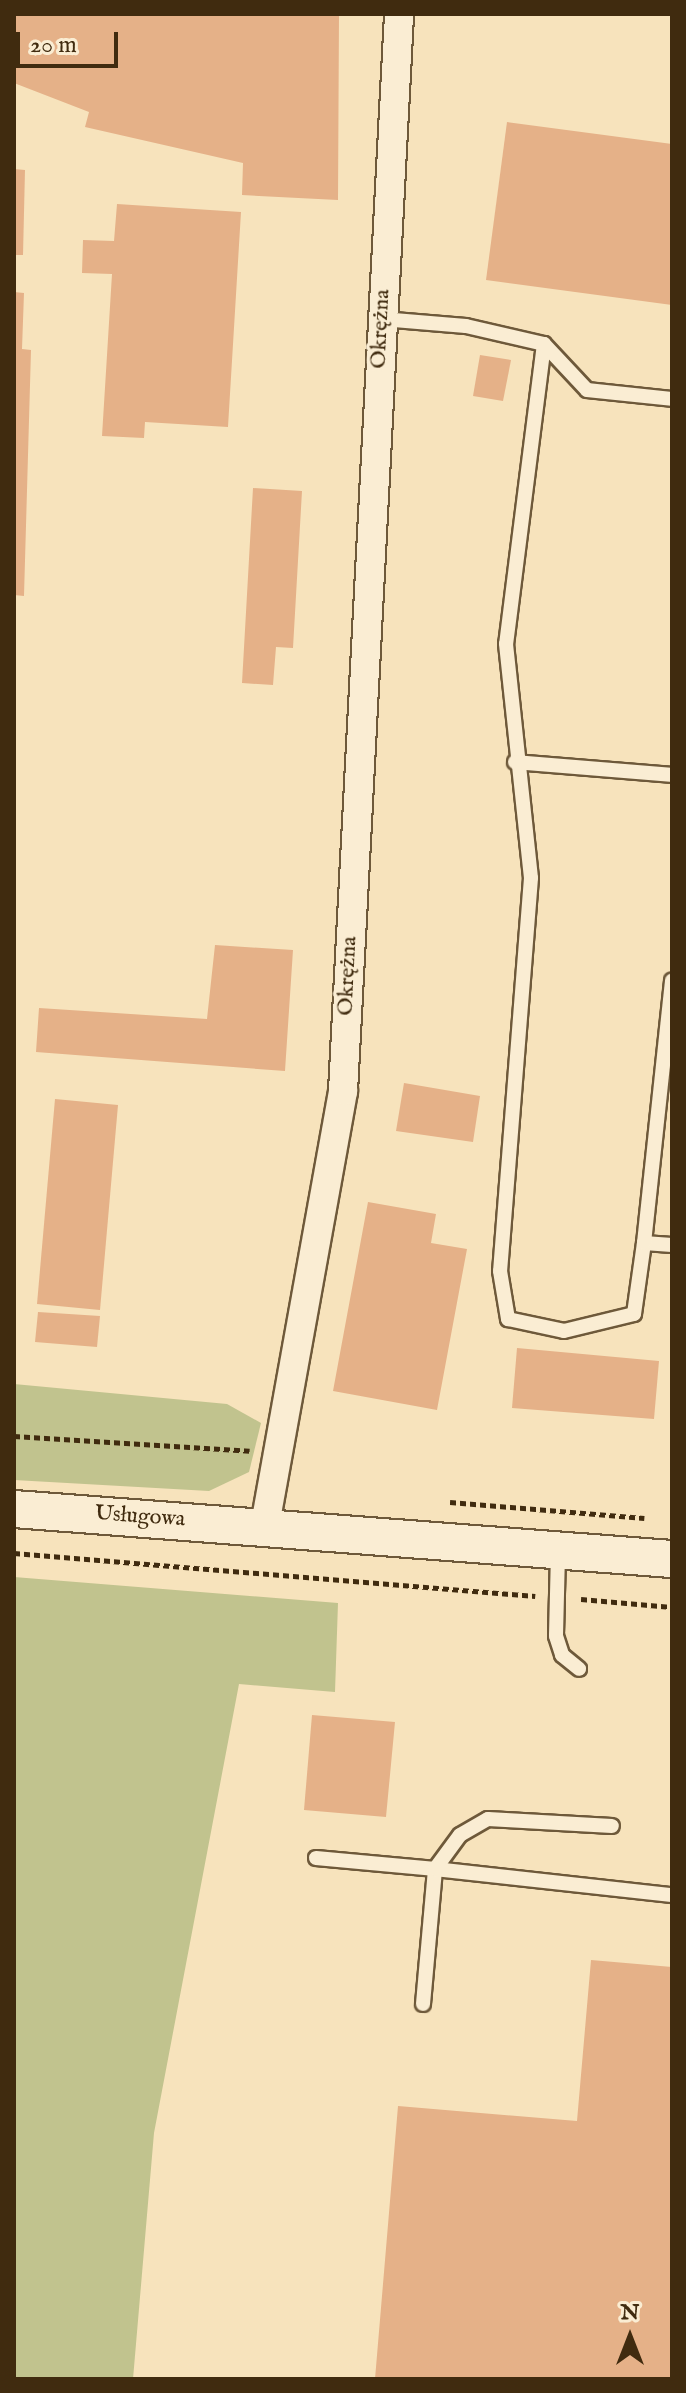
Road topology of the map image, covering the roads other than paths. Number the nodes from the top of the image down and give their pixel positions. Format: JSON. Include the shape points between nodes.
{"nodes":[{"id":1,"x":399,"y":14,"type":"edge"},
{"id":2,"x":382,"y":319,"type":"junction"},
{"id":3,"x":544,"y":344,"type":"junction"},
{"id":4,"x":672,"y":399,"type":"edge"},
{"id":5,"x":515,"y":762,"type":"junction"},
{"id":6,"x":672,"y":775,"type":"edge"},
{"id":7,"x":672,"y":980,"type":"edge"},
{"id":8,"x":644,"y":1243,"type":"junction"},
{"id":9,"x":672,"y":1245,"type":"edge"},
{"id":10,"x":14,"y":1509,"type":"edge"},
{"id":11,"x":265,"y":1525,"type":"junction"},
{"id":12,"x":558,"y":1548,"type":"junction"},
{"id":13,"x":672,"y":1559,"type":"edge"},
{"id":14,"x":579,"y":1669,"type":"dead end"},
{"id":15,"x":612,"y":1826,"type":"dead end"},
{"id":16,"x":316,"y":1858,"type":"dead end"},
{"id":17,"x":435,"y":1869,"type":"junction"},
{"id":18,"x":672,"y":1895,"type":"edge"},
{"id":19,"x":423,"y":2004,"type":"dead end"}],
"edges":[{"from":1,"to":2,"type":"street","name":"Okrężna"},
{"from":2,"to":3,"type":"lane","via":[[466,326]]},
{"from":2,"to":11,"type":"street","name":"Okrężna","via":[[343,1091]]},
{"from":3,"to":4,"type":"lane","via":[[587,390]]},
{"from":3,"to":5,"type":"lane","via":[[506,644]]},
{"from":5,"to":6,"type":"lane"},
{"from":5,"to":8,"type":"lane","via":[[531,878],[500,1271],[508,1319],[564,1331],[634,1314]]},
{"from":7,"to":8,"type":"lane"},
{"from":8,"to":9,"type":"lane"},
{"from":10,"to":11,"type":"street","name":"Usługowa"},
{"from":11,"to":12,"type":"street"},
{"from":12,"to":13,"type":"street"},
{"from":12,"to":14,"type":"lane","via":[[556,1636],[562,1655]]},
{"from":15,"to":17,"type":"lane","via":[[488,1819],[460,1835]]},
{"from":16,"to":17,"type":"lane"},
{"from":17,"to":18,"type":"lane"},
{"from":17,"to":19,"type":"lane"}]}
